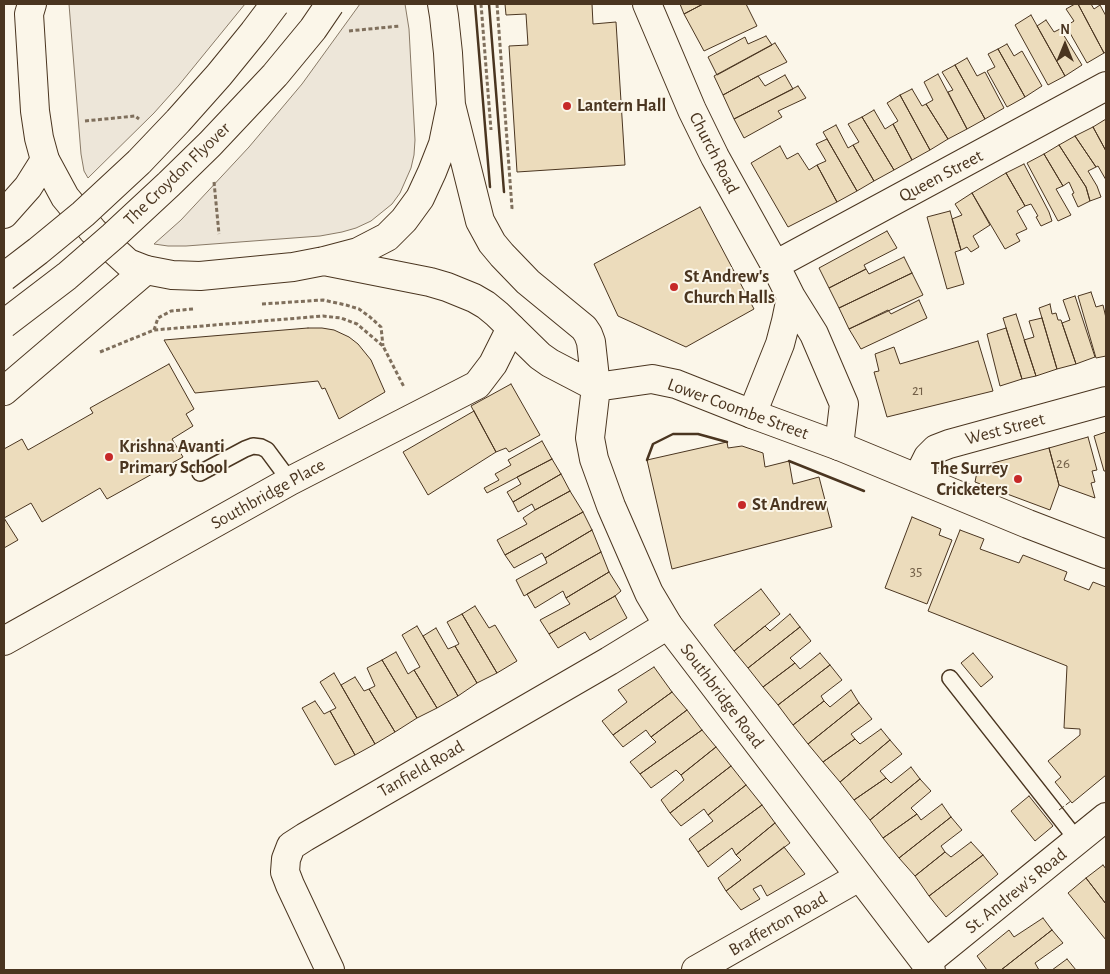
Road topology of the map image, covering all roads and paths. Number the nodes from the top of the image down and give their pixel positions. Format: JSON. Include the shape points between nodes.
{"nodes":[{"id":1,"x":275,"y":4,"type":"edge"},
{"id":2,"x":330,"y":4,"type":"edge"},
{"id":3,"x":442,"y":4,"type":"edge"},
{"id":4,"x":481,"y":4,"type":"edge"},
{"id":5,"x":497,"y":4,"type":"edge"},
{"id":6,"x":647,"y":4,"type":"edge"},
{"id":7,"x":29,"y":7,"type":"edge"},
{"id":8,"x":1106,"y":86,"type":"edge"},
{"id":9,"x":451,"y":104,"type":"junction"},
{"id":10,"x":492,"y":132,"type":"dead end"},
{"id":11,"x":46,"y":160,"type":"junction"},
{"id":12,"x":4,"y":214,"type":"edge"},
{"id":13,"x":510,"y":214,"type":"dead end"},
{"id":14,"x":324,"y":261,"type":"junction"},
{"id":15,"x":775,"y":265,"type":"junction"},
{"id":16,"x":146,"y":270,"type":"junction"},
{"id":17,"x":4,"y":277,"type":"edge"},
{"id":18,"x":791,"y":297,"type":"junction"},
{"id":19,"x":254,"y":304,"type":"dead end"},
{"id":20,"x":171,"y":311,"type":"dead end"},
{"id":21,"x":4,"y":324,"type":"edge"},
{"id":22,"x":511,"y":328,"type":"junction"},
{"id":23,"x":154,"y":330,"type":"junction"},
{"id":24,"x":383,"y":346,"type":"junction"},
{"id":25,"x":93,"y":355,"type":"dead end"},
{"id":26,"x":596,"y":387,"type":"junction"},
{"id":27,"x":4,"y":391,"type":"edge"},
{"id":28,"x":1106,"y":401,"type":"edge"},
{"id":29,"x":752,"y":414,"type":"junction"},
{"id":30,"x":418,"y":415,"type":"junction"},
{"id":31,"x":839,"y":446,"type":"junction"},
{"id":32,"x":200,"y":473,"type":"dead end"},
{"id":33,"x":918,"y":478,"type":"junction"},
{"id":34,"x":290,"y":481,"type":"junction"},
{"id":35,"x":1106,"y":554,"type":"edge"},
{"id":36,"x":668,"y":625,"type":"junction"},
{"id":37,"x":4,"y":641,"type":"edge"},
{"id":38,"x":950,"y":678,"type":"dead end"},
{"id":39,"x":1106,"y":817,"type":"edge"},
{"id":40,"x":1078,"y":841,"type":"junction"},
{"id":41,"x":860,"y":877,"type":"junction"},
{"id":42,"x":928,"y":967,"type":"edge"},
{"id":43,"x":330,"y":970,"type":"edge"},
{"id":44,"x":696,"y":970,"type":"edge"}],
"edges":[{"from":1,"to":17,"type":"main road","name":"The Croydon Flyover","bridge":true,"via":[[219,75],[139,162],[83,214]]},
{"from":2,"to":21,"type":"main road","name":"The Croydon Flyover","bridge":true,"via":[[275,75],[210,144],[113,236]]},
{"from":3,"to":9,"type":"main road"},
{"from":4,"to":10,"type":"path"},
{"from":5,"to":13,"type":"path"},
{"from":6,"to":15,"type":"main road","name":"Church Road","via":[[715,157]]},
{"from":7,"to":11,"type":"main road","via":[[35,111]]},
{"from":8,"to":15,"type":"main road","name":"Queen Street"},
{"from":9,"to":14,"type":"main road","via":[[443,144],[432,172],[420,198],[404,220],[387,237],[358,252]]},
{"from":9,"to":26,"type":"main road","name":"Southbridge Road","via":[[480,221],[502,256],[584,328],[591,342]]},
{"from":11,"to":12,"type":"main road"},
{"from":11,"to":16,"type":"main road","via":[[65,196],[93,231],[128,263]]},
{"from":14,"to":16,"type":"main road","via":[[200,276]]},
{"from":14,"to":22,"type":"main road","via":[[447,287],[486,305]]},
{"from":15,"to":18,"type":"main road","name":"Church Road"},
{"from":16,"to":27,"type":"main road"},
{"from":18,"to":29,"type":"main road","via":[[780,344]]},
{"from":18,"to":31,"type":"main road","name":"Church Road","via":[[814,334],[844,404]]},
{"from":19,"to":24,"type":"path","via":[[323,300],[346,305],[359,310],[381,327]]},
{"from":20,"to":23,"type":"path","via":[[158,318]]},
{"from":22,"to":26,"type":"main road","via":[[550,363]]},
{"from":22,"to":30,"type":"main road","name":"Southbridge Place","via":[[493,364],[477,385]]},
{"from":23,"to":24,"type":"path","via":[[323,316],[358,324]]},
{"from":23,"to":25,"type":"path"},
{"from":24,"to":30,"type":"path"},
{"from":26,"to":29,"type":"main road","name":"Lower Coombe Street","via":[[662,380]]},
{"from":26,"to":36,"type":"main road","name":"Southbridge Road","via":[[590,438],[594,459],[631,555]]},
{"from":28,"to":33,"type":"main road","name":"West Street","via":[[936,449],[928,457]]},
{"from":29,"to":31,"type":"main road","name":"Lower Coombe Street"},
{"from":30,"to":34,"type":"main road","name":"Southbridge Place"},
{"from":31,"to":33,"type":"main road","name":"Lower Coombe Street"},
{"from":32,"to":34,"type":"lane","via":[[253,446],[267,450]]},
{"from":33,"to":35,"type":"main road","name":"Lower Coombe Street"},
{"from":34,"to":37,"type":"main road","name":"Southbridge Place"},
{"from":36,"to":41,"type":"main road","name":"Southbridge Road"},
{"from":36,"to":43,"type":"main road","name":"Tanfield Road","via":[[291,846],[285,872]]},
{"from":38,"to":40,"type":"lane"},
{"from":39,"to":40,"type":"main road","name":"St. Andrew's Road"},
{"from":40,"to":42,"type":"main road","name":"St. Andrew's Road"},
{"from":41,"to":42,"type":"main road","name":"Southbridge Road"},
{"from":41,"to":44,"type":"main road","name":"Brafferton Road"}]}
